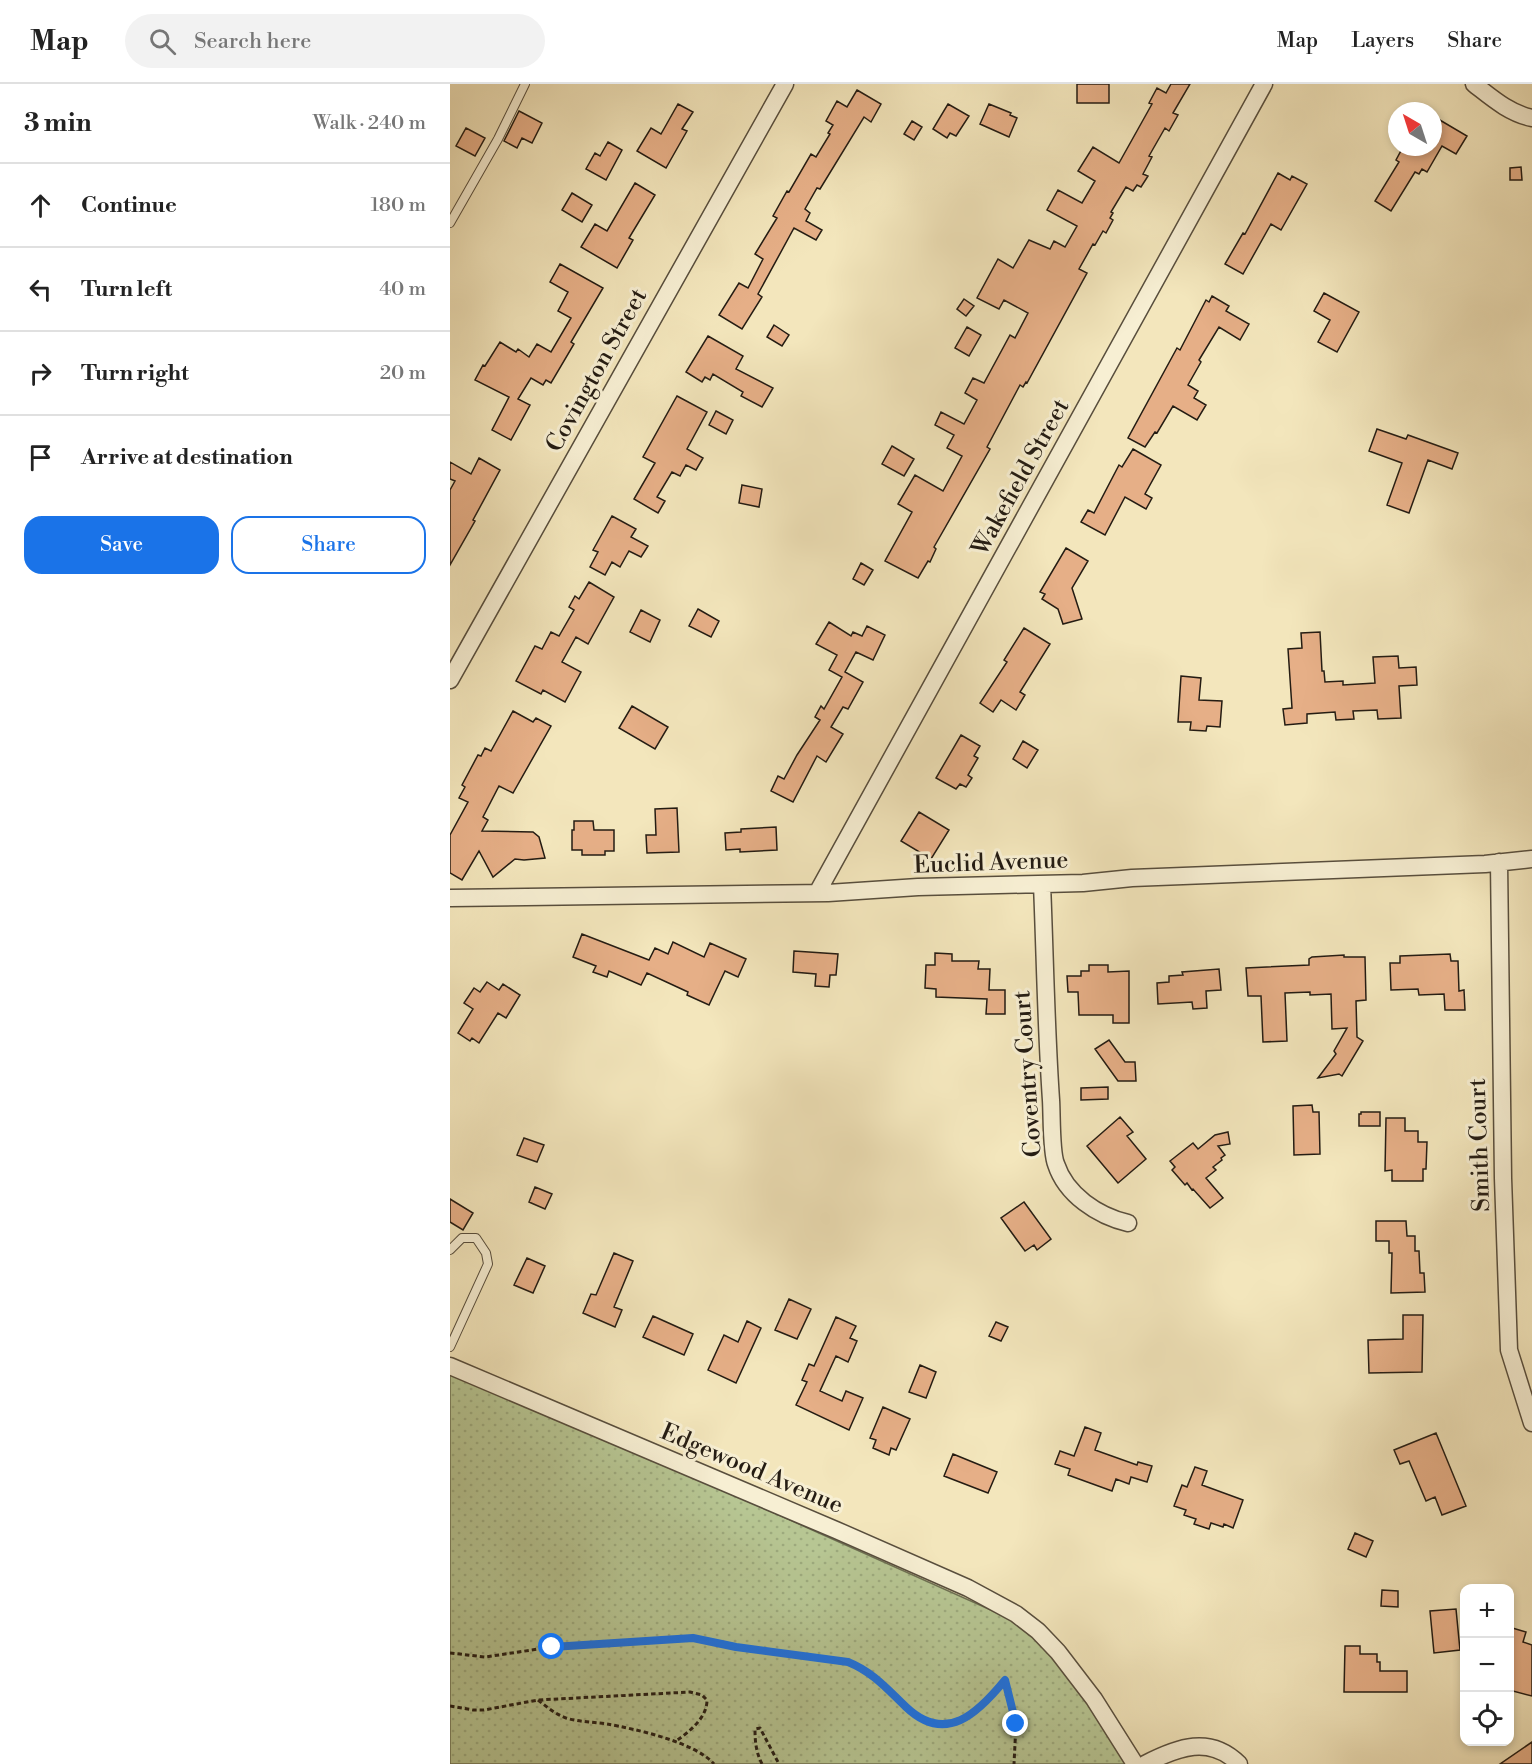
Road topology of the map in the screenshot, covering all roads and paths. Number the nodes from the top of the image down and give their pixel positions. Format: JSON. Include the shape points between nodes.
{"nodes":[{"id":1,"x":525,"y":84,"type":"edge"},
{"id":2,"x":785,"y":84,"type":"edge"},
{"id":3,"x":1264,"y":84,"type":"edge"},
{"id":4,"x":1474,"y":84,"type":"edge"},
{"id":5,"x":1532,"y":118,"type":"edge"},
{"id":6,"x":450,"y":223,"type":"edge"},
{"id":7,"x":450,"y":680,"type":"edge"},
{"id":8,"x":1532,"y":859,"type":"edge"},
{"id":9,"x":1500,"y":862,"type":"junction"},
{"id":10,"x":1042,"y":884,"type":"junction"},
{"id":11,"x":817,"y":893,"type":"junction"},
{"id":12,"x":450,"y":898,"type":"edge"},
{"id":13,"x":1128,"y":1223,"type":"dead end"},
{"id":14,"x":450,"y":1250,"type":"edge"},
{"id":15,"x":450,"y":1347,"type":"edge"},
{"id":16,"x":450,"y":1366,"type":"edge"},
{"id":17,"x":1532,"y":1423,"type":"edge"},
{"id":18,"x":450,"y":1653,"type":"edge"},
{"id":19,"x":538,"y":1700,"type":"junction"},
{"id":20,"x":450,"y":1706,"type":"edge"},
{"id":21,"x":676,"y":1741,"type":"junction"},
{"id":22,"x":714,"y":1764,"type":"edge"},
{"id":23,"x":762,"y":1764,"type":"edge"},
{"id":24,"x":779,"y":1764,"type":"edge"},
{"id":25,"x":1014,"y":1764,"type":"edge"},
{"id":26,"x":1135,"y":1764,"type":"edge"},
{"id":27,"x":1145,"y":1764,"type":"edge"},
{"id":28,"x":1239,"y":1764,"type":"edge"}],
"edges":[{"from":1,"to":6,"type":"lane"},
{"from":2,"to":7,"type":"street","name":"Covington Street"},
{"from":3,"to":11,"type":"street","name":"Wakefield Street"},
{"from":4,"to":5,"type":"street","via":[[1503,106]]},
{"from":8,"to":9,"type":"street","name":"Euclid Avenue"},
{"from":9,"to":10,"type":"street","name":"Euclid Avenue"},
{"from":9,"to":17,"type":"street","name":"Smith Court","via":[[1509,1350]]},
{"from":10,"to":11,"type":"street","name":"Euclid Avenue"},
{"from":10,"to":13,"type":"street","name":"Coventry Court","via":[[1055,1163],[1080,1199],[1111,1219]]},
{"from":11,"to":12,"type":"street","name":"Euclid Avenue"},
{"from":14,"to":15,"type":"lane","via":[[462,1238],[476,1238],[488,1264]]},
{"from":16,"to":26,"type":"street","name":"Edgewood Avenue","via":[[968,1588],[1016,1614],[1058,1652]]},
{"from":18,"to":25,"type":"path","via":[[485,1657],[552,1647],[681,1638],[708,1640],[848,1662],[880,1681],[924,1721],[939,1724],[955,1723],[970,1715],[1005,1680],[1016,1724]]},
{"from":19,"to":20,"type":"path","via":[[484,1710]]},
{"from":19,"to":21,"type":"path","via":[[565,1718],[619,1726]]},
{"from":19,"to":21,"type":"path","via":[[690,1692],[702,1695],[707,1700],[706,1711]]},
{"from":21,"to":22,"type":"path"},
{"from":23,"to":24,"type":"path","via":[[755,1739],[755,1729],[760,1728]]},
{"from":27,"to":28,"type":"street","via":[[1195,1746],[1224,1752]]}]}
